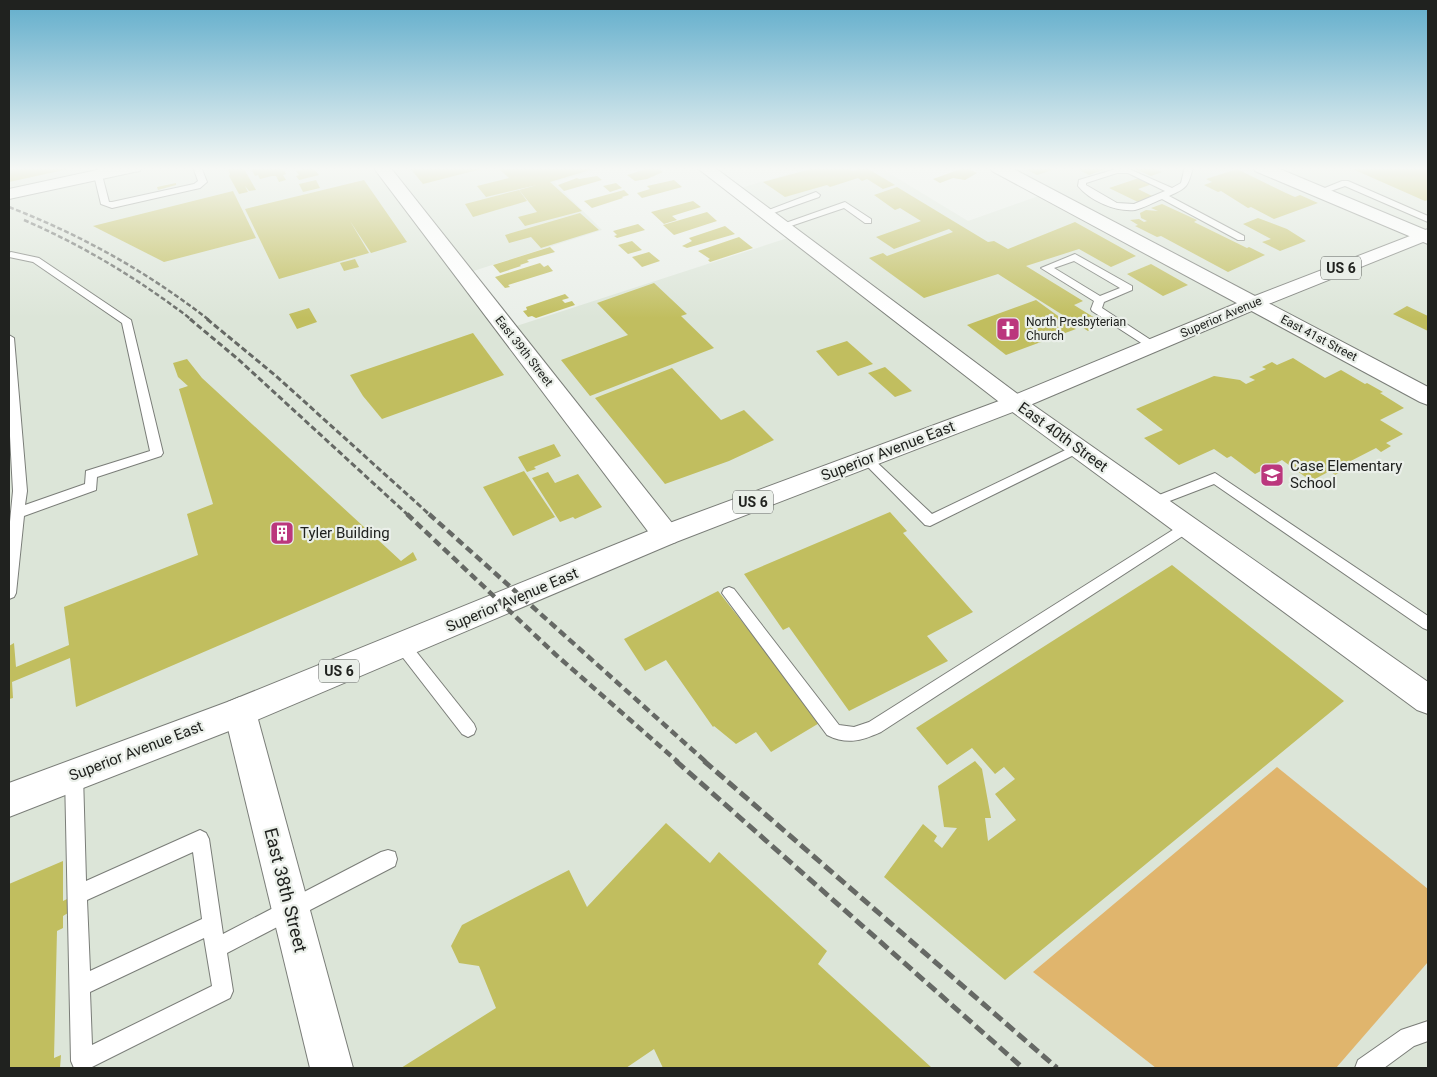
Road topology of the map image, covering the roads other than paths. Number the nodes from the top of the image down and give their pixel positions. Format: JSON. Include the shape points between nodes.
{"nodes":[{"id":1,"x":420,"y":217,"type":"edge"},
{"id":2,"x":771,"y":217,"type":"edge"},
{"id":3,"x":808,"y":217,"type":"edge"},
{"id":4,"x":863,"y":217,"type":"edge"},
{"id":5,"x":1093,"y":217,"type":"edge"},
{"id":6,"x":1202,"y":217,"type":"edge"},
{"id":7,"x":1387,"y":217,"type":"edge"},
{"id":8,"x":868,"y":221,"type":"dead end"},
{"id":9,"x":782,"y":226,"type":"junction"},
{"id":10,"x":1427,"y":232,"type":"edge"},
{"id":11,"x":1241,"y":238,"type":"dead end"},
{"id":12,"x":10,"y":254,"type":"edge"},
{"id":13,"x":1099,"y":300,"type":"junction"},
{"id":14,"x":1254,"y":303,"type":"junction"},
{"id":15,"x":9,"y":338,"type":"edge"},
{"id":16,"x":1153,"y":346,"type":"junction"},
{"id":17,"x":1428,"y":397,"type":"edge"},
{"id":18,"x":1016,"y":403,"type":"junction"},
{"id":19,"x":1078,"y":448,"type":"junction"},
{"id":20,"x":866,"y":459,"type":"junction"},
{"id":21,"x":1154,"y":502,"type":"junction"},
{"id":22,"x":18,"y":513,"type":"junction"},
{"id":23,"x":1187,"y":526,"type":"junction"},
{"id":24,"x":666,"y":535,"type":"junction"},
{"id":25,"x":9,"y":593,"type":"edge"},
{"id":26,"x":729,"y":593,"type":"dead end"},
{"id":27,"x":1428,"y":624,"type":"edge"},
{"id":28,"x":402,"y":645,"type":"junction"},
{"id":29,"x":1427,"y":697,"type":"edge"},
{"id":30,"x":240,"y":712,"type":"junction"},
{"id":31,"x":468,"y":729,"type":"dead end"},
{"id":32,"x":74,"y":775,"type":"junction"},
{"id":33,"x":9,"y":800,"type":"edge"},
{"id":34,"x":388,"y":859,"type":"dead end"},
{"id":35,"x":78,"y":894,"type":"junction"},
{"id":36,"x":290,"y":908,"type":"junction"},
{"id":37,"x":212,"y":924,"type":"junction"},
{"id":38,"x":216,"y":948,"type":"junction"},
{"id":39,"x":80,"y":986,"type":"junction"},
{"id":40,"x":1428,"y":1031,"type":"edge"},
{"id":41,"x":332,"y":1068,"type":"edge"},
{"id":42,"x":1366,"y":1068,"type":"edge"}],
"edges":[{"from":1,"to":24,"type":"street","name":"East 39th Street"},
{"from":2,"to":9,"type":"street","name":"East 40th Street"},
{"from":3,"to":9,"type":"lane"},
{"from":4,"to":8,"type":"lane"},
{"from":5,"to":14,"type":"street","name":"East 41st Street"},
{"from":6,"to":11,"type":"lane"},
{"from":7,"to":10,"type":"street"},
{"from":9,"to":18,"type":"street","name":"East 40th Street"},
{"from":10,"to":14,"type":"street","name":"Superior Avenue","number":"US 6"},
{"from":12,"to":22,"type":"lane","via":[[36,260],[127,322],[158,453],[91,474],[91,487]]},
{"from":13,"to":13,"type":"lane","via":[[1128,288],[1075,257],[1046,268]]},
{"from":13,"to":16,"type":"lane","via":[[1096,309]]},
{"from":14,"to":16,"type":"street","name":"Superior Avenue","number":"US 6"},
{"from":14,"to":17,"type":"street","name":"East 41st Street"},
{"from":15,"to":22,"type":"lane","via":[[20,491]]},
{"from":16,"to":18,"type":"street","name":"Superior Avenue","number":"US 6"},
{"from":18,"to":19,"type":"street","name":"East 40th Street"},
{"from":18,"to":20,"type":"street","name":"Superior Avenue East","number":"US 6"},
{"from":19,"to":20,"type":"lane","via":[[930,521]]},
{"from":19,"to":21,"type":"street","name":"East 40th Street"},
{"from":20,"to":24,"type":"street","name":"Superior Avenue East","number":"US 6"},
{"from":21,"to":23,"type":"street","name":"East 40th Street"},
{"from":21,"to":27,"type":"lane","via":[[1215,478]]},
{"from":22,"to":25,"type":"lane"},
{"from":23,"to":26,"type":"lane","via":[[875,727],[854,736],[833,730]]},
{"from":23,"to":29,"type":"street","name":"East 40th Street"},
{"from":24,"to":28,"type":"street","name":"Superior Avenue East","number":"US 6"},
{"from":28,"to":30,"type":"street","name":"Superior Avenue East","number":"US 6"},
{"from":28,"to":31,"type":"lane"},
{"from":30,"to":32,"type":"street","name":"Superior Avenue East","number":"US 6"},
{"from":30,"to":36,"type":"street","name":"East 38th Street"},
{"from":32,"to":33,"type":"street","name":"Superior Avenue East","number":"US 6"},
{"from":32,"to":35,"type":"lane"},
{"from":34,"to":36,"type":"lane"},
{"from":35,"to":37,"type":"lane","via":[[200,839]]},
{"from":35,"to":39,"type":"lane"},
{"from":36,"to":38,"type":"lane"},
{"from":36,"to":41,"type":"street","name":"East 38th Street"},
{"from":37,"to":38,"type":"lane"},
{"from":37,"to":39,"type":"lane"},
{"from":38,"to":39,"type":"lane","via":[[222,991],[82,1061]]},
{"from":40,"to":42,"type":"lane","via":[[1408,1037]]}]}
